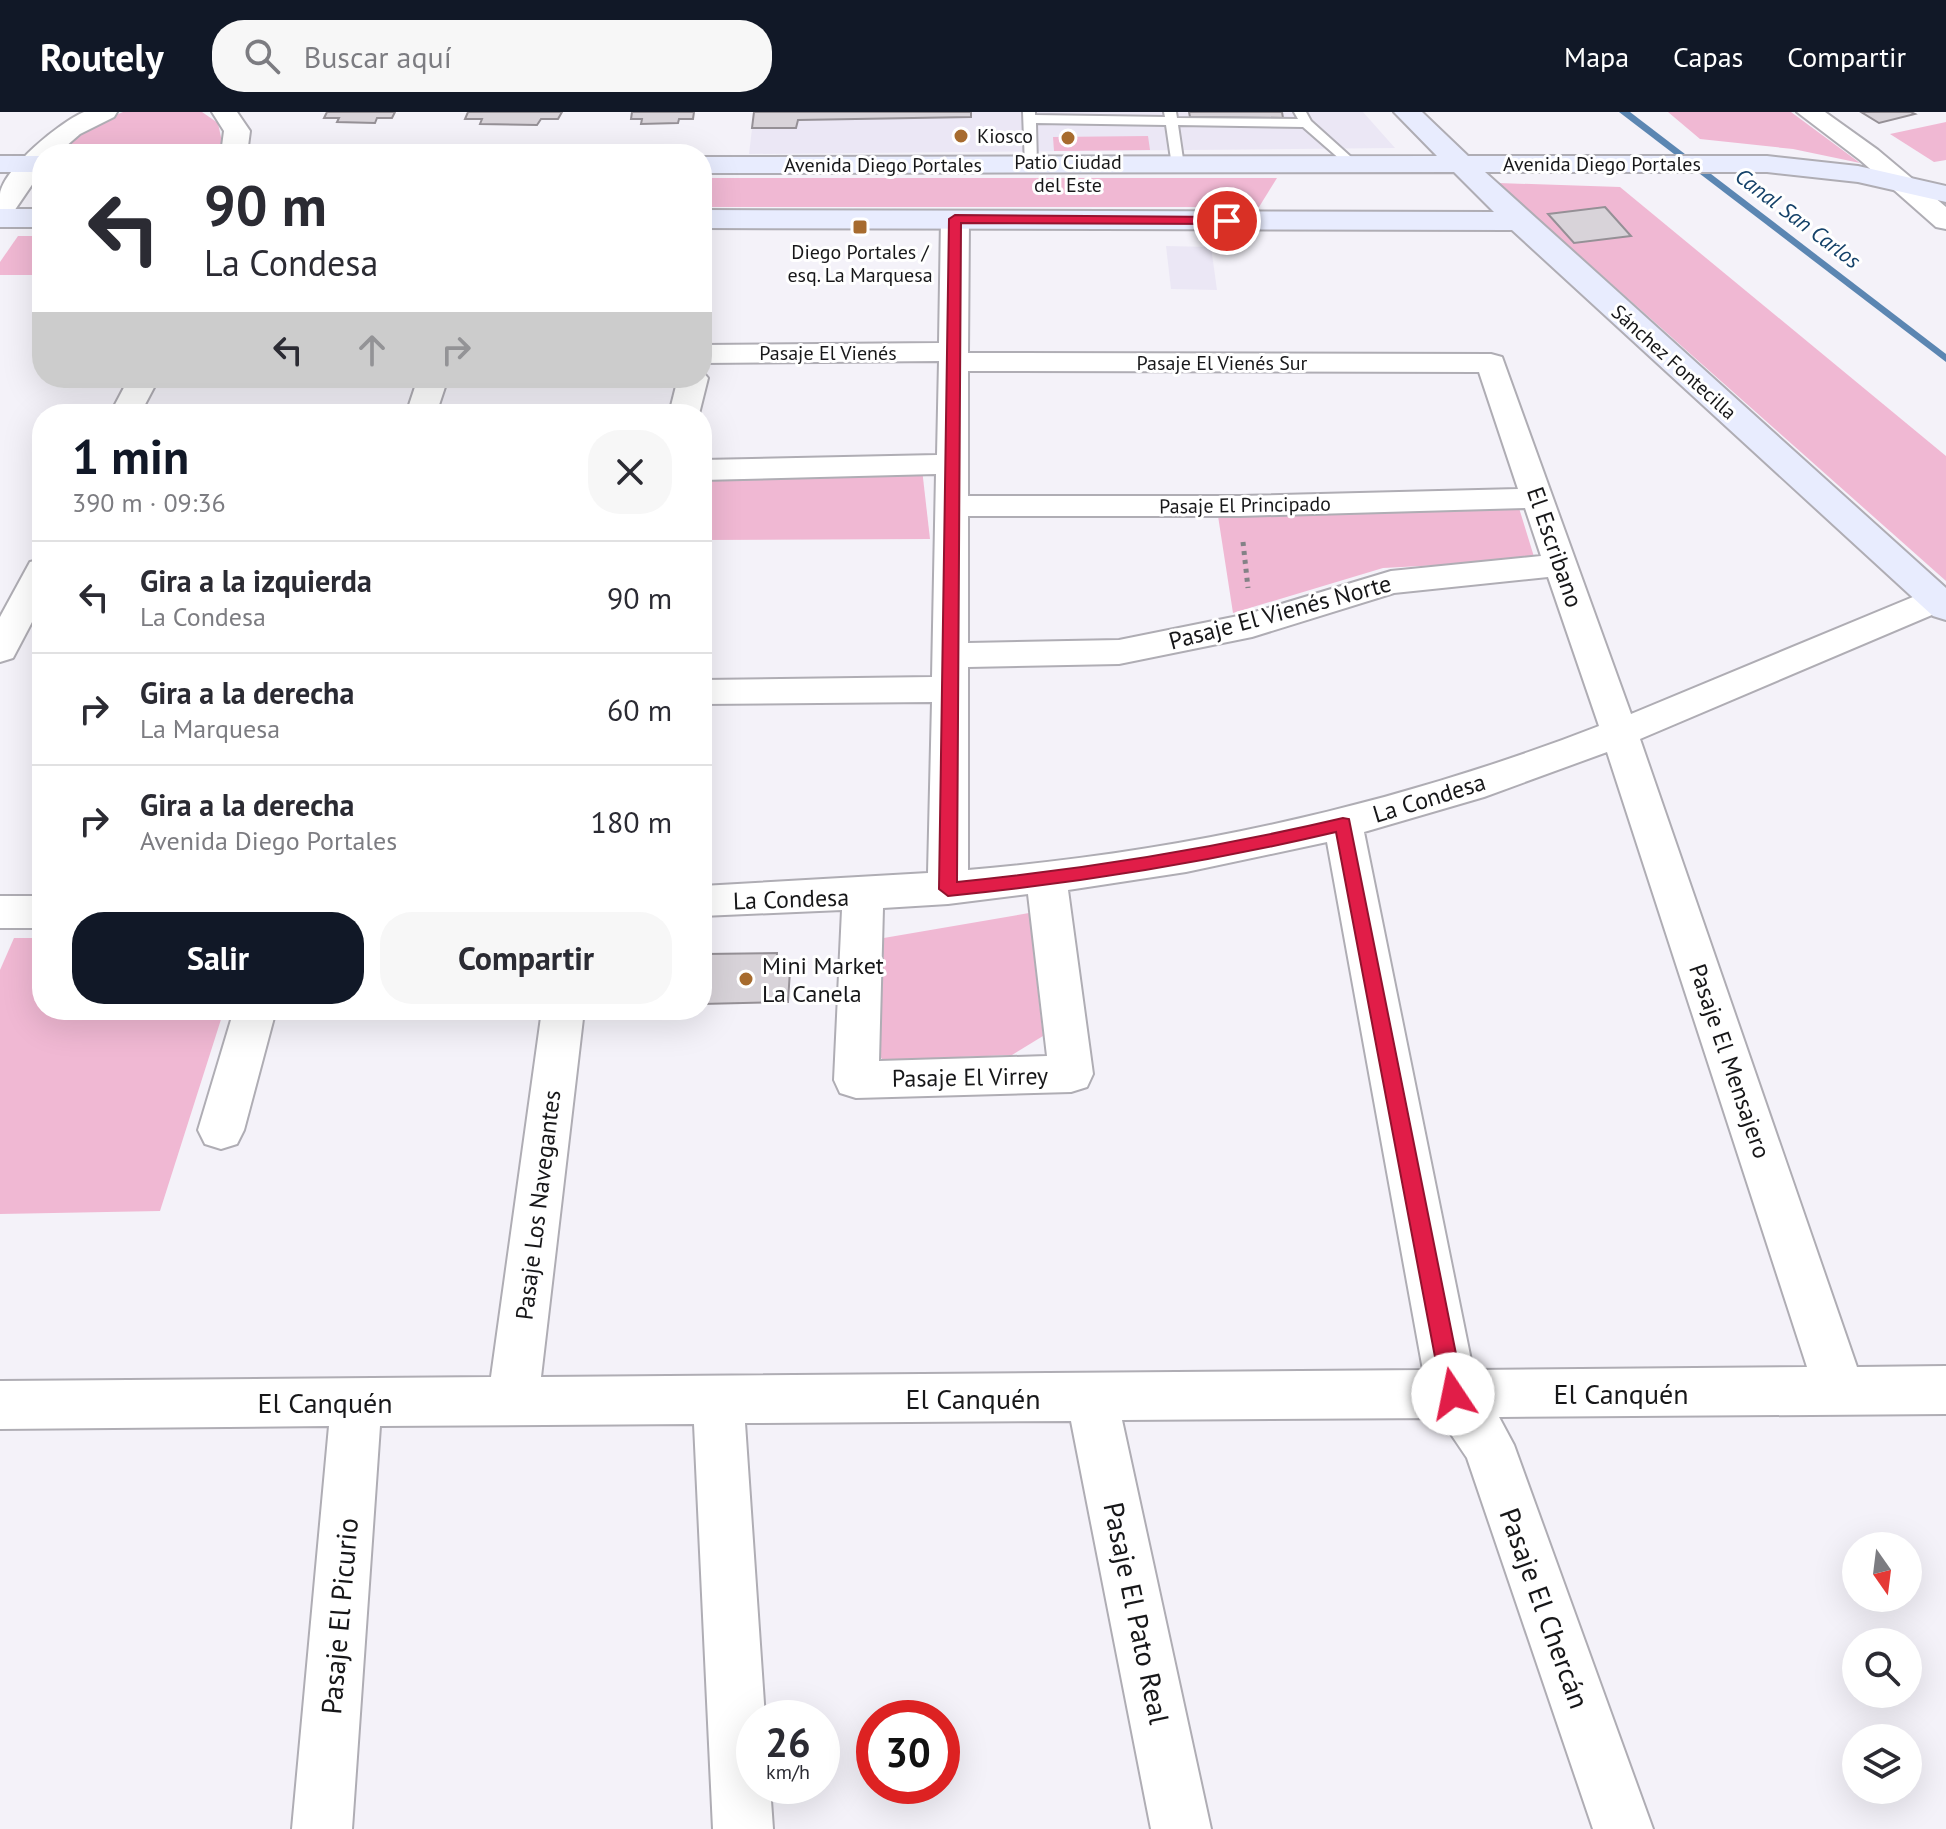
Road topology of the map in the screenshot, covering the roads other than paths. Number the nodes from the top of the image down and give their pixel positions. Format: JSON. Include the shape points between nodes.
{"nodes":[{"id":1,"x":105,"y":112,"type":"edge"},
{"id":2,"x":224,"y":112,"type":"edge"},
{"id":3,"x":1407,"y":112,"type":"edge"},
{"id":4,"x":1809,"y":112,"type":"edge"},
{"id":5,"x":1030,"y":115,"type":"edge"},
{"id":6,"x":1170,"y":116,"type":"edge"},
{"id":7,"x":1303,"y":117,"type":"edge"},
{"id":8,"x":54,"y":144,"type":"edge"},
{"id":9,"x":235,"y":144,"type":"edge"},
{"id":10,"x":0,"y":164,"type":"edge"},
{"id":11,"x":32,"y":164,"type":"edge"},
{"id":12,"x":1458,"y":164,"type":"junction"},
{"id":13,"x":712,"y":165,"type":"edge"},
{"id":14,"x":1291,"y":165,"type":"junction"},
{"id":15,"x":1354,"y":165,"type":"junction"},
{"id":16,"x":1400,"y":165,"type":"junction"},
{"id":17,"x":1031,"y":166,"type":"junction"},
{"id":18,"x":1178,"y":166,"type":"junction"},
{"id":19,"x":32,"y":169,"type":"edge"},
{"id":20,"x":1897,"y":182,"type":"junction"},
{"id":21,"x":1946,"y":194,"type":"edge"},
{"id":22,"x":1315,"y":197,"type":"junction"},
{"id":23,"x":0,"y":211,"type":"edge"},
{"id":24,"x":0,"y":218,"type":"edge"},
{"id":25,"x":32,"y":218,"type":"edge"},
{"id":26,"x":712,"y":219,"type":"edge"},
{"id":27,"x":955,"y":219,"type":"junction"},
{"id":28,"x":1255,"y":221,"type":"junction"},
{"id":29,"x":1519,"y":221,"type":"junction"},
{"id":30,"x":1946,"y":221,"type":"edge"},
{"id":31,"x":712,"y":354,"type":"edge"},
{"id":32,"x":954,"y":357,"type":"junction"},
{"id":33,"x":1491,"y":363,"type":"joint"},
{"id":34,"x":953,"y":464,"type":"junction"},
{"id":35,"x":712,"y":470,"type":"edge"},
{"id":36,"x":1538,"y":498,"type":"junction"},
{"id":37,"x":952,"y":506,"type":"junction"},
{"id":38,"x":1561,"y":565,"type":"junction"},
{"id":39,"x":32,"y":589,"type":"edge"},
{"id":40,"x":1942,"y":604,"type":"edge"},
{"id":41,"x":0,"y":650,"type":"edge"},
{"id":42,"x":951,"y":672,"type":"junction"},
{"id":43,"x":712,"y":691,"type":"edge"},
{"id":44,"x":1619,"y":731,"type":"junction"},
{"id":45,"x":1343,"y":824,"type":"junction"},
{"id":46,"x":1046,"y":879,"type":"junction"},
{"id":47,"x":948,"y":889,"type":"junction"},
{"id":48,"x":863,"y":896,"type":"junction"},
{"id":49,"x":712,"y":901,"type":"edge"},
{"id":50,"x":0,"y":912,"type":"edge"},
{"id":51,"x":32,"y":912,"type":"edge"},
{"id":52,"x":252,"y":1020,"type":"edge"},
{"id":53,"x":562,"y":1020,"type":"edge"},
{"id":54,"x":221,"y":1130,"type":"dead end"},
{"id":55,"x":1946,"y":1390,"type":"edge"},
{"id":56,"x":1840,"y":1391,"type":"junction"},
{"id":57,"x":1453,"y":1394,"type":"junction"},
{"id":58,"x":1092,"y":1397,"type":"junction"},
{"id":59,"x":718,"y":1400,"type":"junction"},
{"id":60,"x":513,"y":1401,"type":"junction"},
{"id":61,"x":356,"y":1402,"type":"junction"},
{"id":62,"x":0,"y":1405,"type":"edge"},
{"id":63,"x":322,"y":1829,"type":"edge"},
{"id":64,"x":743,"y":1829,"type":"edge"},
{"id":65,"x":1181,"y":1829,"type":"edge"},
{"id":66,"x":1623,"y":1829,"type":"edge"}],
"edges":[{"from":1,"to":8,"type":"street","via":[[67,130]]},
{"from":2,"to":9,"type":"street","via":[[237,131]]},
{"from":3,"to":12,"type":"street","name":"Sánchez Fontecilla"},
{"from":4,"to":20,"type":"street"},
{"from":5,"to":6,"type":"lane"},
{"from":5,"to":17,"type":"lane"},
{"from":6,"to":7,"type":"lane"},
{"from":6,"to":18,"type":"lane"},
{"from":7,"to":15,"type":"lane"},
{"from":10,"to":11,"type":"street"},
{"from":12,"to":16,"type":"street","name":"Avenida Diego Portales"},
{"from":12,"to":20,"type":"street","name":"Avenida Diego Portales","via":[[1735,164],[1828,170]]},
{"from":12,"to":29,"type":"street","name":"Sánchez Fontecilla"},
{"from":13,"to":17,"type":"street","name":"Avenida Diego Portales"},
{"from":14,"to":15,"type":"street","name":"Avenida Diego Portales"},
{"from":14,"to":18,"type":"street","name":"Avenida Diego Portales"},
{"from":14,"to":22,"type":"street","via":[[1319,180],[1322,188]]},
{"from":15,"to":16,"type":"street","name":"Avenida Diego Portales"},
{"from":16,"to":22,"type":"street","name":"Avenida Diego Portales"},
{"from":17,"to":18,"type":"street","name":"Avenida Diego Portales"},
{"from":19,"to":23,"type":"street"},
{"from":20,"to":21,"type":"street","name":"Avenida Diego Portales"},
{"from":20,"to":30,"type":"street"},
{"from":22,"to":28,"type":"street","name":"Avenida Diego Portales"},
{"from":24,"to":25,"type":"street"},
{"from":26,"to":27,"type":"street","name":"Avenida Diego Portales"},
{"from":27,"to":28,"type":"street","name":"Avenida Diego Portales"},
{"from":27,"to":32,"type":"street"},
{"from":28,"to":29,"type":"street","name":"Avenida Diego Portales"},
{"from":29,"to":40,"type":"street","name":"Sánchez Fontecilla"},
{"from":31,"to":32,"type":"street","name":"Pasaje El Vienés"},
{"from":32,"to":33,"type":"street","name":"Pasaje El Vienés Sur"},
{"from":32,"to":34,"type":"street"},
{"from":33,"to":36,"type":"street","name":"El Escribano"},
{"from":34,"to":35,"type":"street"},
{"from":34,"to":37,"type":"street"},
{"from":36,"to":37,"type":"street","name":"Pasaje El Principado"},
{"from":36,"to":38,"type":"street","name":"El Escribano"},
{"from":37,"to":42,"type":"street"},
{"from":38,"to":42,"type":"street","name":"Pasaje El Vienés Norte","via":[[1391,582],[1252,625],[1119,652]]},
{"from":38,"to":44,"type":"street","name":"El Escribano"},
{"from":39,"to":41,"type":"street"},
{"from":40,"to":44,"type":"street","name":"La Condesa"},
{"from":42,"to":43,"type":"street"},
{"from":42,"to":47,"type":"street"},
{"from":44,"to":45,"type":"street","name":"La Condesa","via":[[1471,787]]},
{"from":44,"to":56,"type":"street","name":"Pasaje El Mensajero"},
{"from":45,"to":46,"type":"street","name":"La Condesa","via":[[1248,846]]},
{"from":45,"to":57,"type":"street"},
{"from":46,"to":47,"type":"street","name":"La Condesa"},
{"from":46,"to":48,"type":"street","name":"Pasaje El Virrey","via":[[1071,1074],[856,1080]]},
{"from":47,"to":48,"type":"street","name":"La Condesa"},
{"from":48,"to":49,"type":"street","name":"La Condesa"},
{"from":50,"to":51,"type":"street"},
{"from":52,"to":54,"type":"street"},
{"from":53,"to":60,"type":"street","name":"Pasaje Los Navegantes"},
{"from":55,"to":56,"type":"street","name":"El Canquén"},
{"from":56,"to":57,"type":"street","name":"El Canquén"},
{"from":57,"to":58,"type":"street","name":"El Canquén"},
{"from":57,"to":66,"type":"street","name":"Pasaje El Chercán","via":[[1488,1445]]},
{"from":58,"to":59,"type":"street","name":"El Canquén"},
{"from":58,"to":65,"type":"street","name":"Pasaje El Pato Real"},
{"from":59,"to":60,"type":"street","name":"El Canquén"},
{"from":59,"to":64,"type":"street"},
{"from":60,"to":61,"type":"street","name":"El Canquén"},
{"from":61,"to":62,"type":"street","name":"El Canquén"},
{"from":61,"to":63,"type":"street","name":"Pasaje El Picurio"}]}
